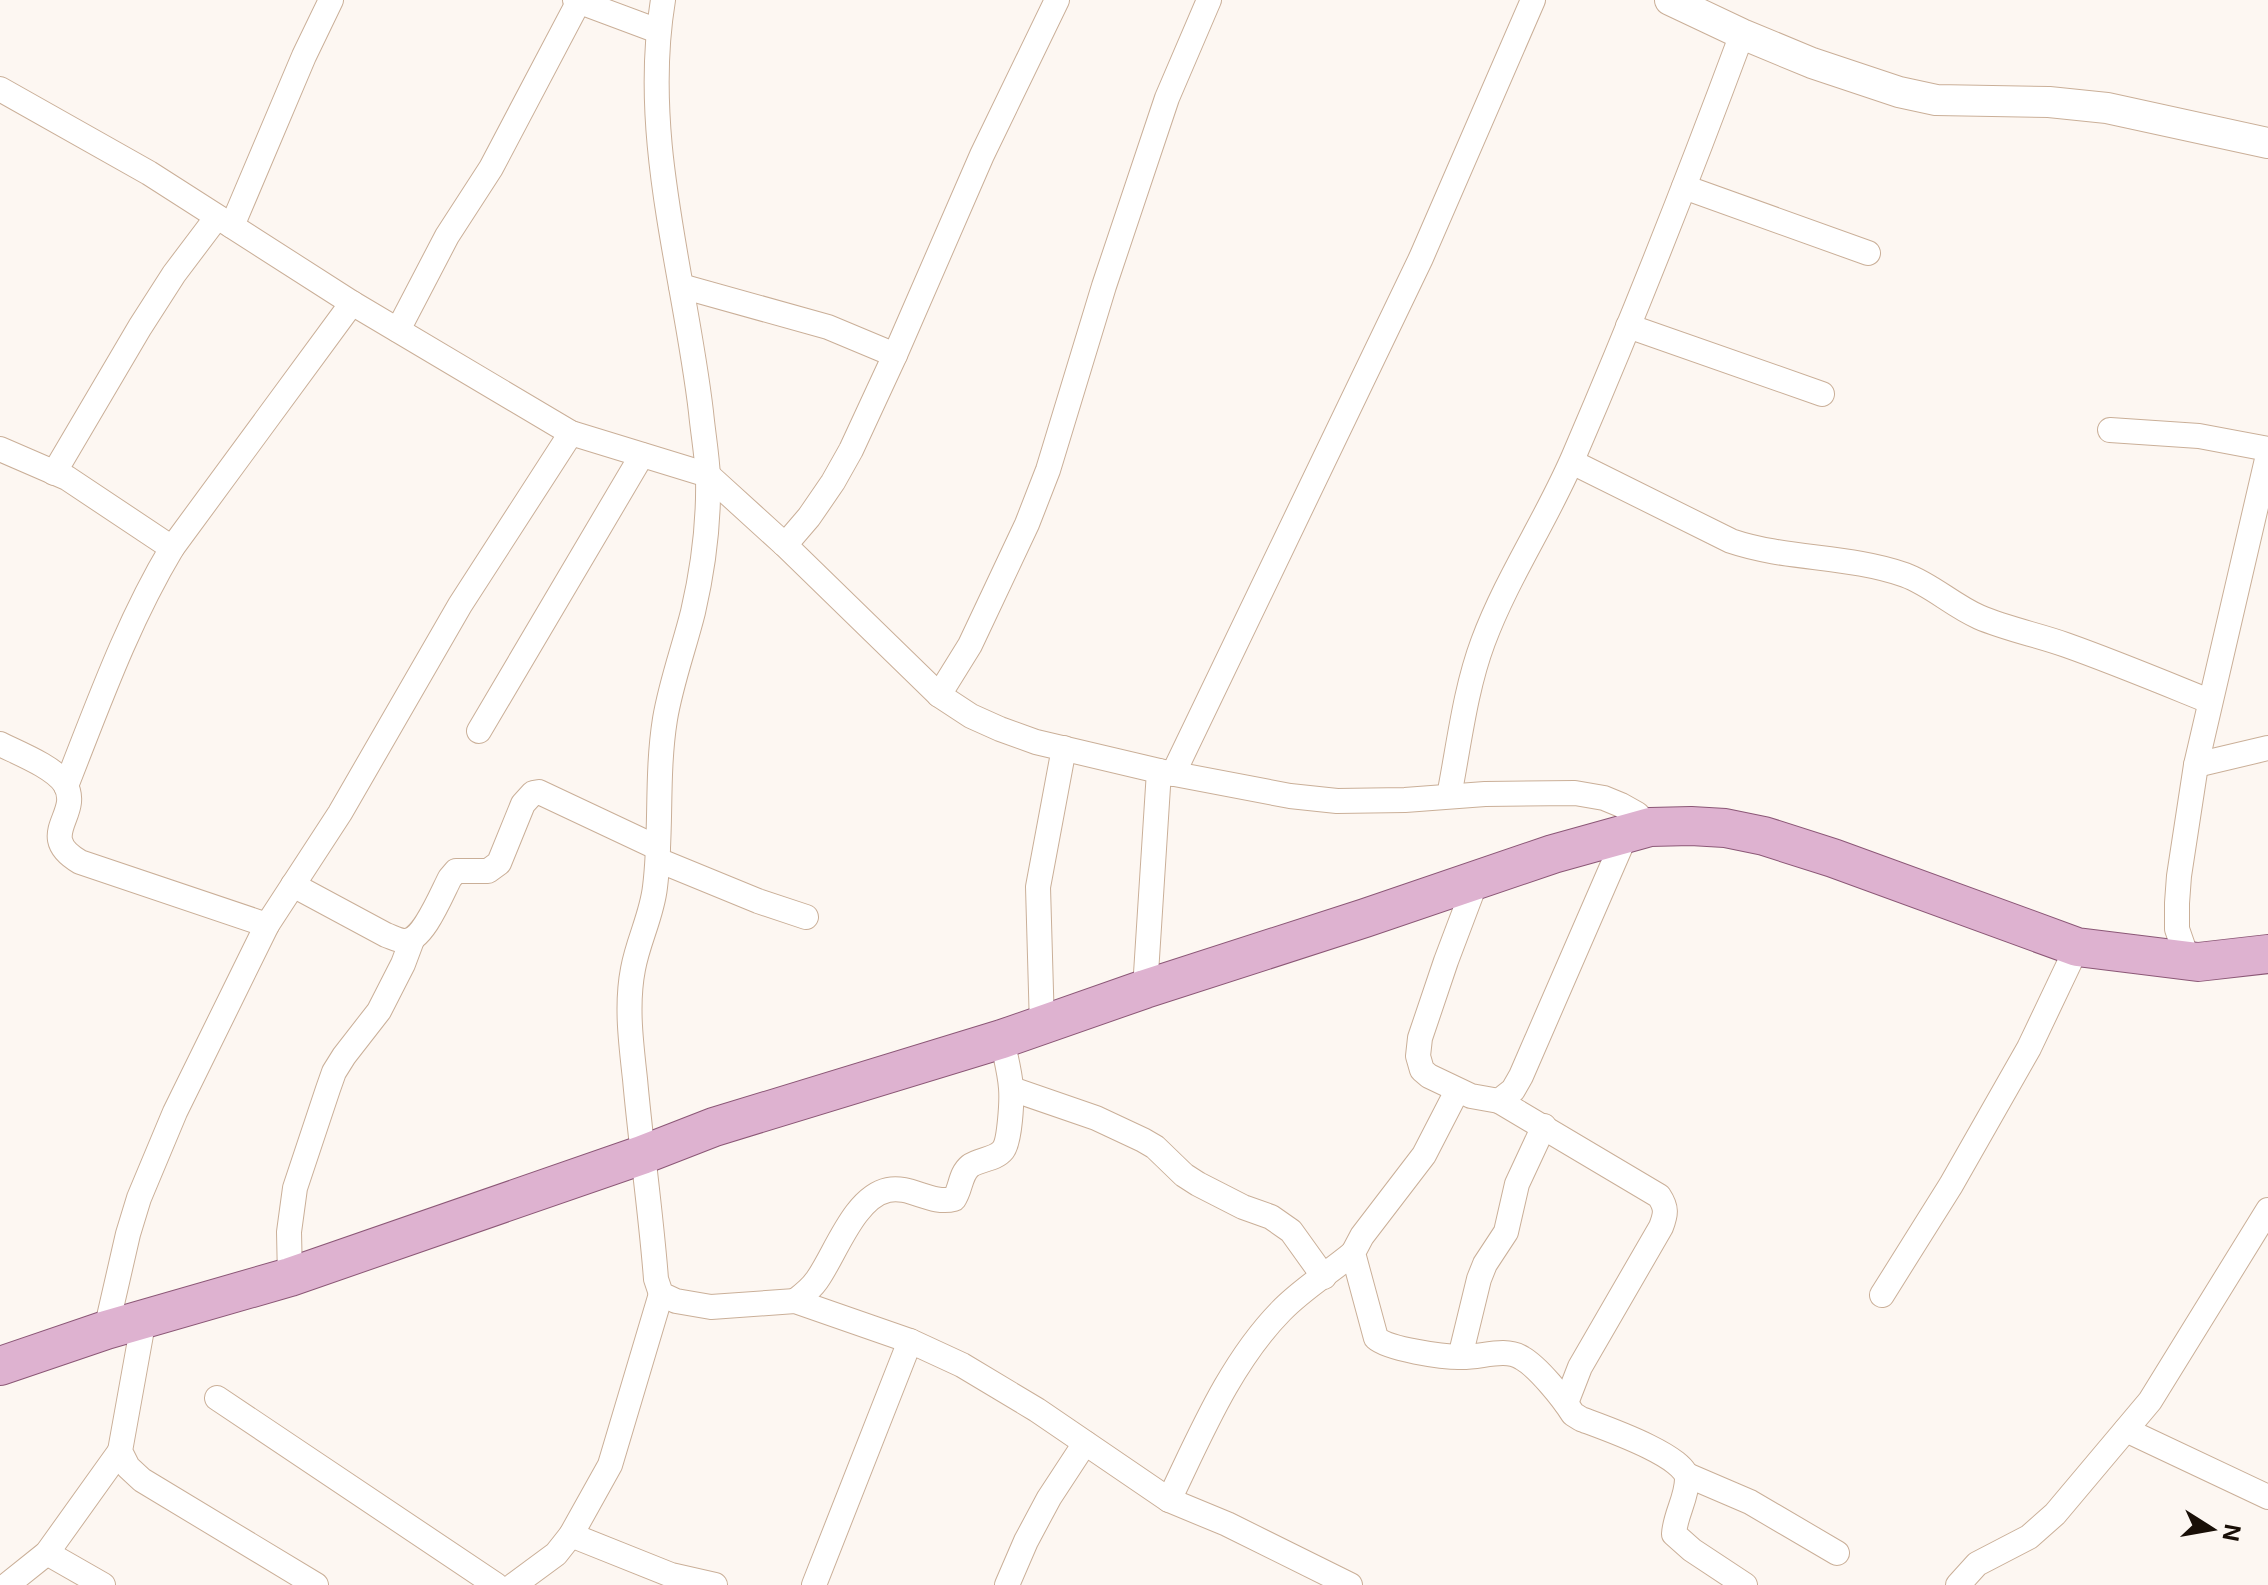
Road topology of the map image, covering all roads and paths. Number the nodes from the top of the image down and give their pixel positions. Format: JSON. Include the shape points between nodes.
{"nodes":[{"id":1,"x":331,"y":0,"type":"edge"},
{"id":2,"x":663,"y":0,"type":"edge"},
{"id":3,"x":1057,"y":0,"type":"edge"},
{"id":4,"x":1209,"y":0,"type":"edge"},
{"id":5,"x":1533,"y":0,"type":"edge"},
{"id":6,"x":1670,"y":0,"type":"edge"},
{"id":7,"x":577,"y":1,"type":"edge"},
{"id":8,"x":658,"y":31,"type":"junction"},
{"id":9,"x":1742,"y":34,"type":"junction"},
{"id":10,"x":0,"y":89,"type":"edge"},
{"id":11,"x":2268,"y":143,"type":"edge"},
{"id":12,"x":1684,"y":187,"type":"junction"},
{"id":13,"x":225,"y":222,"type":"junction"},
{"id":14,"x":1868,"y":253,"type":"dead end"},
{"id":15,"x":681,"y":286,"type":"junction"},
{"id":16,"x":352,"y":303,"type":"junction"},
{"id":17,"x":1628,"y":326,"type":"junction"},
{"id":18,"x":398,"y":330,"type":"junction"},
{"id":19,"x":895,"y":355,"type":"junction"},
{"id":20,"x":1822,"y":394,"type":"dead end"},
{"id":21,"x":2110,"y":430,"type":"dead end"},
{"id":22,"x":571,"y":433,"type":"junction"},
{"id":23,"x":0,"y":449,"type":"edge"},
{"id":24,"x":2268,"y":452,"type":"edge"},
{"id":25,"x":642,"y":455,"type":"junction"},
{"id":26,"x":1572,"y":462,"type":"junction"},
{"id":27,"x":54,"y":473,"type":"junction"},
{"id":28,"x":708,"y":475,"type":"junction"},
{"id":29,"x":785,"y":545,"type":"junction"},
{"id":30,"x":172,"y":548,"type":"junction"},
{"id":31,"x":939,"y":695,"type":"junction"},
{"id":32,"x":2209,"y":701,"type":"junction"},
{"id":33,"x":479,"y":731,"type":"dead end"},
{"id":34,"x":0,"y":744,"type":"edge"},
{"id":35,"x":1064,"y":748,"type":"junction"},
{"id":36,"x":2268,"y":748,"type":"edge"},
{"id":37,"x":2196,"y":765,"type":"junction"},
{"id":38,"x":1166,"y":773,"type":"junction"},
{"id":39,"x":66,"y":786,"type":"junction"},
{"id":40,"x":1449,"y":796,"type":"junction"},
{"id":41,"x":1638,"y":830,"type":"junction"},
{"id":42,"x":658,"y":854,"type":"junction"},
{"id":43,"x":1477,"y":879,"type":"junction"},
{"id":44,"x":293,"y":885,"type":"junction"},
{"id":45,"x":806,"y":917,"type":"dead end"},
{"id":46,"x":267,"y":925,"type":"junction"},
{"id":47,"x":412,"y":940,"type":"junction"},
{"id":48,"x":2268,"y":941,"type":"edge"},
{"id":49,"x":2077,"y":947,"type":"junction"},
{"id":50,"x":2268,"y":954,"type":"edge"},
{"id":51,"x":2183,"y":957,"type":"junction"},
{"id":52,"x":1145,"y":989,"type":"junction"},
{"id":53,"x":1042,"y":1026,"type":"junction"},
{"id":54,"x":1002,"y":1039,"type":"junction"},
{"id":55,"x":1012,"y":1089,"type":"junction"},
{"id":56,"x":1457,"y":1091,"type":"junction"},
{"id":57,"x":1499,"y":1101,"type":"junction"},
{"id":58,"x":1544,"y":1126,"type":"junction"},
{"id":59,"x":642,"y":1155,"type":"junction"},
{"id":60,"x":2268,"y":1210,"type":"edge"},
{"id":61,"x":1353,"y":1253,"type":"junction"},
{"id":62,"x":290,"y":1277,"type":"junction"},
{"id":63,"x":1324,"y":1277,"type":"junction"},
{"id":64,"x":661,"y":1294,"type":"junction"},
{"id":65,"x":1882,"y":1295,"type":"dead end"},
{"id":66,"x":795,"y":1301,"type":"junction"},
{"id":67,"x":144,"y":1318,"type":"junction"},
{"id":68,"x":106,"y":1330,"type":"junction"},
{"id":69,"x":910,"y":1341,"type":"junction"},
{"id":70,"x":1460,"y":1357,"type":"junction"},
{"id":71,"x":0,"y":1366,"type":"edge"},
{"id":72,"x":217,"y":1398,"type":"dead end"},
{"id":73,"x":1566,"y":1403,"type":"junction"},
{"id":74,"x":2126,"y":1430,"type":"junction"},
{"id":75,"x":1085,"y":1443,"type":"junction"},
{"id":76,"x":120,"y":1451,"type":"junction"},
{"id":77,"x":1687,"y":1475,"type":"junction"},
{"id":78,"x":2268,"y":1497,"type":"edge"},
{"id":79,"x":1169,"y":1500,"type":"junction"},
{"id":80,"x":571,"y":1535,"type":"junction"},
{"id":81,"x":47,"y":1553,"type":"junction"},
{"id":82,"x":1837,"y":1553,"type":"dead end"},
{"id":83,"x":1337,"y":1583,"type":"edge"},
{"id":84,"x":7,"y":1585,"type":"edge"},
{"id":85,"x":103,"y":1585,"type":"edge"},
{"id":86,"x":316,"y":1585,"type":"edge"},
{"id":87,"x":496,"y":1585,"type":"edge"},
{"id":88,"x":514,"y":1585,"type":"edge"},
{"id":89,"x":715,"y":1585,"type":"edge"},
{"id":90,"x":814,"y":1585,"type":"edge"},
{"id":91,"x":1007,"y":1585,"type":"edge"},
{"id":92,"x":1745,"y":1585,"type":"edge"},
{"id":93,"x":1958,"y":1585,"type":"edge"}],
"edges":[{"from":1,"to":13,"type":"street"},
{"from":2,"to":8,"type":"street"},
{"from":3,"to":19,"type":"street"},
{"from":4,"to":31,"type":"street","via":[[1167,98],[1048,470],[970,645]]},
{"from":5,"to":38,"type":"street","via":[[1399,306]]},
{"from":6,"to":9,"type":"street"},
{"from":7,"to":8,"type":"street"},
{"from":7,"to":18,"type":"street","via":[[491,168],[447,236]]},
{"from":8,"to":15,"type":"street","via":[[659,146]]},
{"from":9,"to":11,"type":"street","via":[[1812,63],[1936,100],[2107,108]]},
{"from":9,"to":12,"type":"street"},
{"from":10,"to":13,"type":"street"},
{"from":12,"to":14,"type":"street"},
{"from":12,"to":17,"type":"street"},
{"from":13,"to":16,"type":"street"},
{"from":13,"to":27,"type":"street","via":[[174,274]]},
{"from":15,"to":19,"type":"street","via":[[828,327]]},
{"from":15,"to":28,"type":"street"},
{"from":16,"to":18,"type":"street"},
{"from":16,"to":30,"type":"street"},
{"from":17,"to":20,"type":"street"},
{"from":17,"to":26,"type":"street"},
{"from":18,"to":22,"type":"street"},
{"from":19,"to":29,"type":"street","via":[[833,482]]},
{"from":21,"to":24,"type":"street","via":[[2199,436]]},
{"from":22,"to":25,"type":"street"},
{"from":22,"to":44,"type":"street","via":[[460,605]]},
{"from":23,"to":27,"type":"street"},
{"from":24,"to":32,"type":"street"},
{"from":25,"to":28,"type":"street"},
{"from":25,"to":33,"type":"street"},
{"from":26,"to":32,"type":"street","via":[[1731,541],[1907,576],[1981,618]]},
{"from":26,"to":40,"type":"street","via":[[1482,644]]},
{"from":27,"to":30,"type":"street"},
{"from":28,"to":29,"type":"street"},
{"from":28,"to":42,"type":"street","via":[[693,611],[665,716]]},
{"from":29,"to":31,"type":"street"},
{"from":30,"to":39,"type":"street","via":[[138,608]]},
{"from":31,"to":35,"type":"street","via":[[1000,729]]},
{"from":32,"to":37,"type":"street"},
{"from":34,"to":39,"type":"street","via":[[51,770]]},
{"from":35,"to":38,"type":"street"},
{"from":35,"to":53,"type":"street","via":[[1038,887]]},
{"from":36,"to":37,"type":"street"},
{"from":37,"to":51,"type":"street","via":[[2177,903]]},
{"from":38,"to":40,"type":"street","via":[[1337,801]]},
{"from":38,"to":52,"type":"street"},
{"from":39,"to":46,"type":"street","via":[[69,798],[60,846],[70,856]]},
{"from":40,"to":41,"type":"street","via":[[1575,793],[1604,798],[1637,814]]},
{"from":41,"to":43,"type":"main road"},
{"from":41,"to":49,"type":"main road","via":[[1691,826],[1764,836]]},
{"from":41,"to":57,"type":"street","via":[[1521,1076]]},
{"from":42,"to":45,"type":"street","via":[[758,901]]},
{"from":42,"to":47,"type":"street","via":[[533,793],[523,804],[499,863],[488,871],[456,871]]},
{"from":42,"to":59,"type":"street","via":[[630,1000]]},
{"from":43,"to":52,"type":"main road"},
{"from":43,"to":56,"type":"street","via":[[1418,1056],[1422,1070]]},
{"from":44,"to":46,"type":"street"},
{"from":44,"to":47,"type":"street","via":[[386,935]]},
{"from":46,"to":68,"type":"street","via":[[180,1101],[139,1198]]},
{"from":47,"to":62,"type":"street","via":[[379,1011],[334,1072],[295,1188]]},
{"from":48,"to":51,"type":"main road","via":[[2197,949]]},
{"from":49,"to":51,"type":"main road"},
{"from":49,"to":65,"type":"street","via":[[2029,1048]]},
{"from":50,"to":51,"type":"main road","via":[[2198,962]]},
{"from":52,"to":53,"type":"main road"},
{"from":53,"to":54,"type":"main road"},
{"from":54,"to":55,"type":"street"},
{"from":54,"to":59,"type":"main road","via":[[714,1127]]},
{"from":55,"to":63,"type":"street","via":[[1096,1118],[1155,1147],[1198,1184],[1291,1231]]},
{"from":55,"to":66,"type":"street","via":[[1003,1150],[966,1170],[954,1199],[899,1190],[875,1195],[854,1216],[818,1280]]},
{"from":56,"to":57,"type":"street"},
{"from":56,"to":61,"type":"street","via":[[1424,1155]]},
{"from":57,"to":58,"type":"street"},
{"from":58,"to":70,"type":"street","via":[[1517,1184],[1506,1232],[1479,1279]]},
{"from":58,"to":73,"type":"street","via":[[1659,1196],[1666,1207],[1661,1227],[1585,1358]]},
{"from":59,"to":62,"type":"main road"},
{"from":59,"to":64,"type":"street"},
{"from":60,"to":74,"type":"street","via":[[2165,1380]]},
{"from":61,"to":63,"type":"street"},
{"from":61,"to":70,"type":"street","via":[[1382,1344]]},
{"from":62,"to":67,"type":"main road"},
{"from":63,"to":79,"type":"street","via":[[1262,1332],[1217,1404]]},
{"from":64,"to":66,"type":"street","via":[[711,1307]]},
{"from":64,"to":80,"type":"street","via":[[610,1465]]},
{"from":66,"to":69,"type":"street"},
{"from":67,"to":68,"type":"main road"},
{"from":67,"to":76,"type":"street"},
{"from":68,"to":71,"type":"main road"},
{"from":69,"to":75,"type":"street","via":[[962,1365]]},
{"from":69,"to":90,"type":"street"},
{"from":70,"to":73,"type":"street","via":[[1520,1356]]},
{"from":72,"to":87,"type":"street"},
{"from":73,"to":77,"type":"street","via":[[1581,1419],[1664,1455]]},
{"from":74,"to":78,"type":"street"},
{"from":74,"to":93,"type":"street","via":[[2055,1514],[2029,1537],[1977,1564]]},
{"from":75,"to":79,"type":"street"},
{"from":75,"to":91,"type":"street","via":[[1049,1498]]},
{"from":76,"to":81,"type":"street"},
{"from":76,"to":86,"type":"street","via":[[142,1480]]},
{"from":77,"to":82,"type":"street","via":[[1750,1502]]},
{"from":77,"to":92,"type":"street","via":[[1674,1534]]},
{"from":79,"to":83,"type":"street","via":[[1297,1558]]},
{"from":80,"to":88,"type":"street","via":[[556,1554]]},
{"from":80,"to":89,"type":"street","via":[[671,1575]]},
{"from":81,"to":84,"type":"street"},
{"from":81,"to":85,"type":"street"}]}
